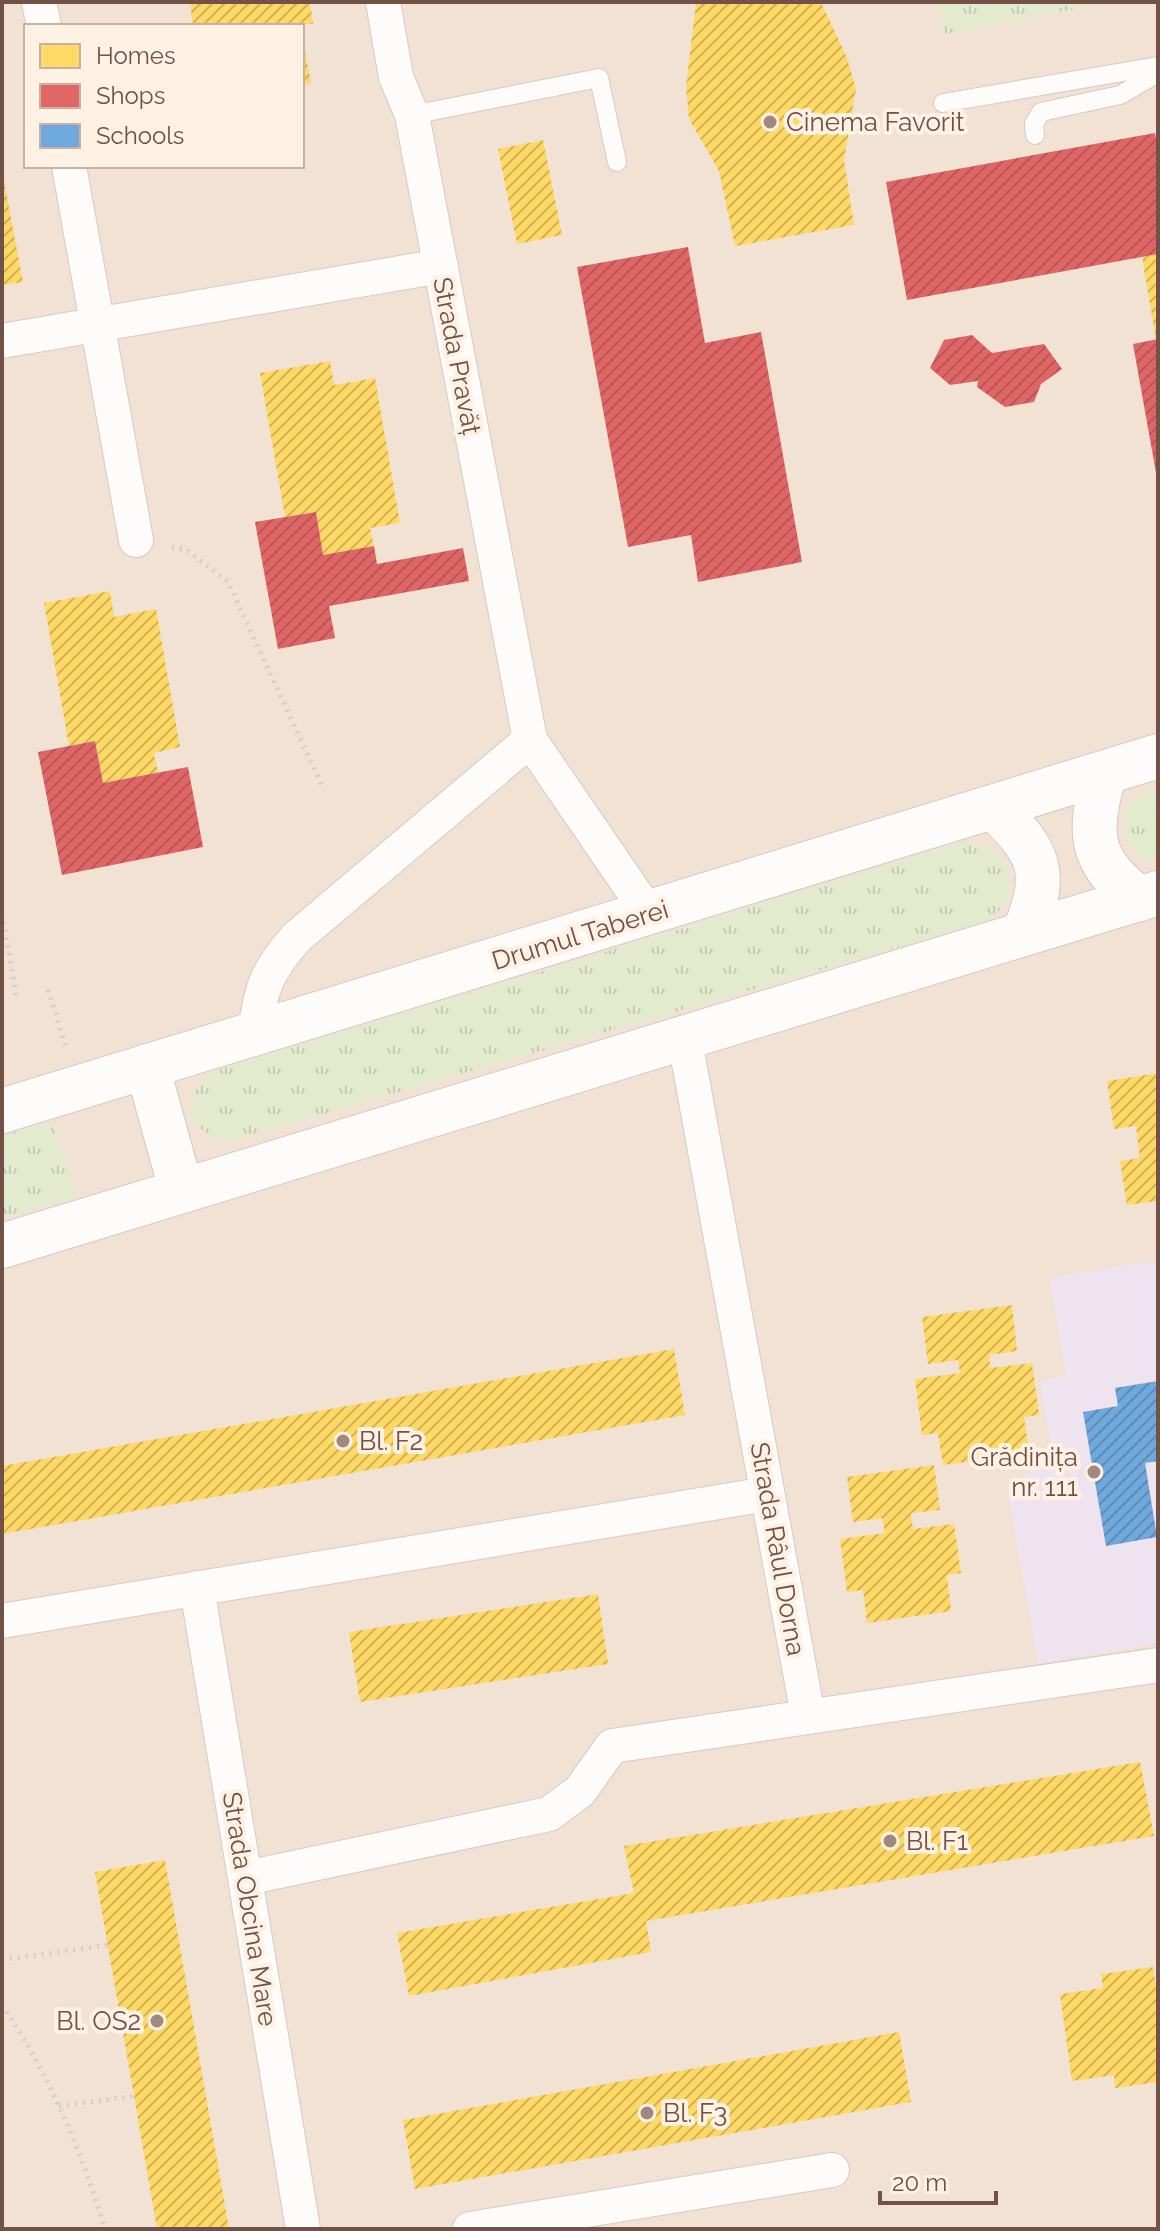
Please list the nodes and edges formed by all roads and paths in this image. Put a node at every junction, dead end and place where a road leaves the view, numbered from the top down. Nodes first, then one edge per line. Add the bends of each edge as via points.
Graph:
1 (39, 2) edge
2 (383, 2) edge
3 (44, 24) edge
4 (1158, 66) edge
5 (1158, 73) edge
6 (943, 103) dead end
7 (412, 115) junction
8 (1035, 135) dead end
9 (617, 162) dead end
10 (69, 168) edge
11 (441, 266) junction
12 (97, 325) junction
13 (2, 341) edge
14 (136, 540) joint
15 (530, 740) junction
16 (1158, 756) edge
17 (1105, 772) junction
18 (324, 790) dead end
19 (994, 808) junction
20 (1149, 896) edge
21 (2, 914) edge
22 (649, 914) junction
23 (1024, 933) junction
24 (48, 990) dead end
25 (17, 999) dead end
26 (255, 1034) junction
27 (684, 1035) junction
28 (147, 1066) junction
29 (78, 1087) junction
30 (2, 1111) edge
31 (181, 1189) junction
32 (2, 1246) edge
33 (767, 1494) junction
34 (197, 1588) junction
35 (2, 1621) edge
36 (1158, 1665) edge
37 (808, 1716) junction
38 (246, 1878) junction
39 (108, 1945) dead end
40 (2, 1960) edge
41 (2, 2005) edge
42 (134, 2096) dead end
43 (59, 2106) junction
44 (832, 2170) dead end
45 (105, 2229) edge
46 (303, 2229) edge
47 (470, 2229) edge

1 - 3 street
2 - 7 street via 396,77
4 - 6 lane
5 - 8 lane via 1120,95 1041,112
7 - 9 lane via 599,78
7 - 11 street
10 - 12 street
11 - 12 street, Strada Pravăț
11 - 15 street, Strada Pravăț
12 - 13 street, Strada Pravăț
12 - 14 street
14 - 18 path via 187,550 228,582
15 - 22 street
15 - 26 street via 297,937 268,974
16 - 17 main road, Drumul Taberei
17 - 19 main road, Drumul Taberei
17 - 20 main road via 1093,813 1102,864 1117,883
19 - 22 main road, Drumul Taberei
19 - 23 main road via 1030,846 1039,877
20 - 23 main road
21 - 25 path
22 - 26 main road, Drumul Taberei
23 - 27 main road
24 - 29 path
26 - 28 main road, Drumul Taberei
27 - 31 main road
27 - 33 street, Strada Râul Dorna
28 - 29 main road, Drumul Taberei
28 - 31 main road
29 - 30 main road, Drumul Taberei
31 - 32 main road
33 - 34 street
33 - 37 street, Strada Râul Dorna
34 - 35 street
34 - 38 street, Strada Obcina Mare
36 - 37 street
37 - 38 street via 612,1746 580,1791 549,1814
38 - 46 street, Strada Obcina Mare
39 - 40 path
41 - 43 path
42 - 43 path
43 - 45 path
44 - 47 street

